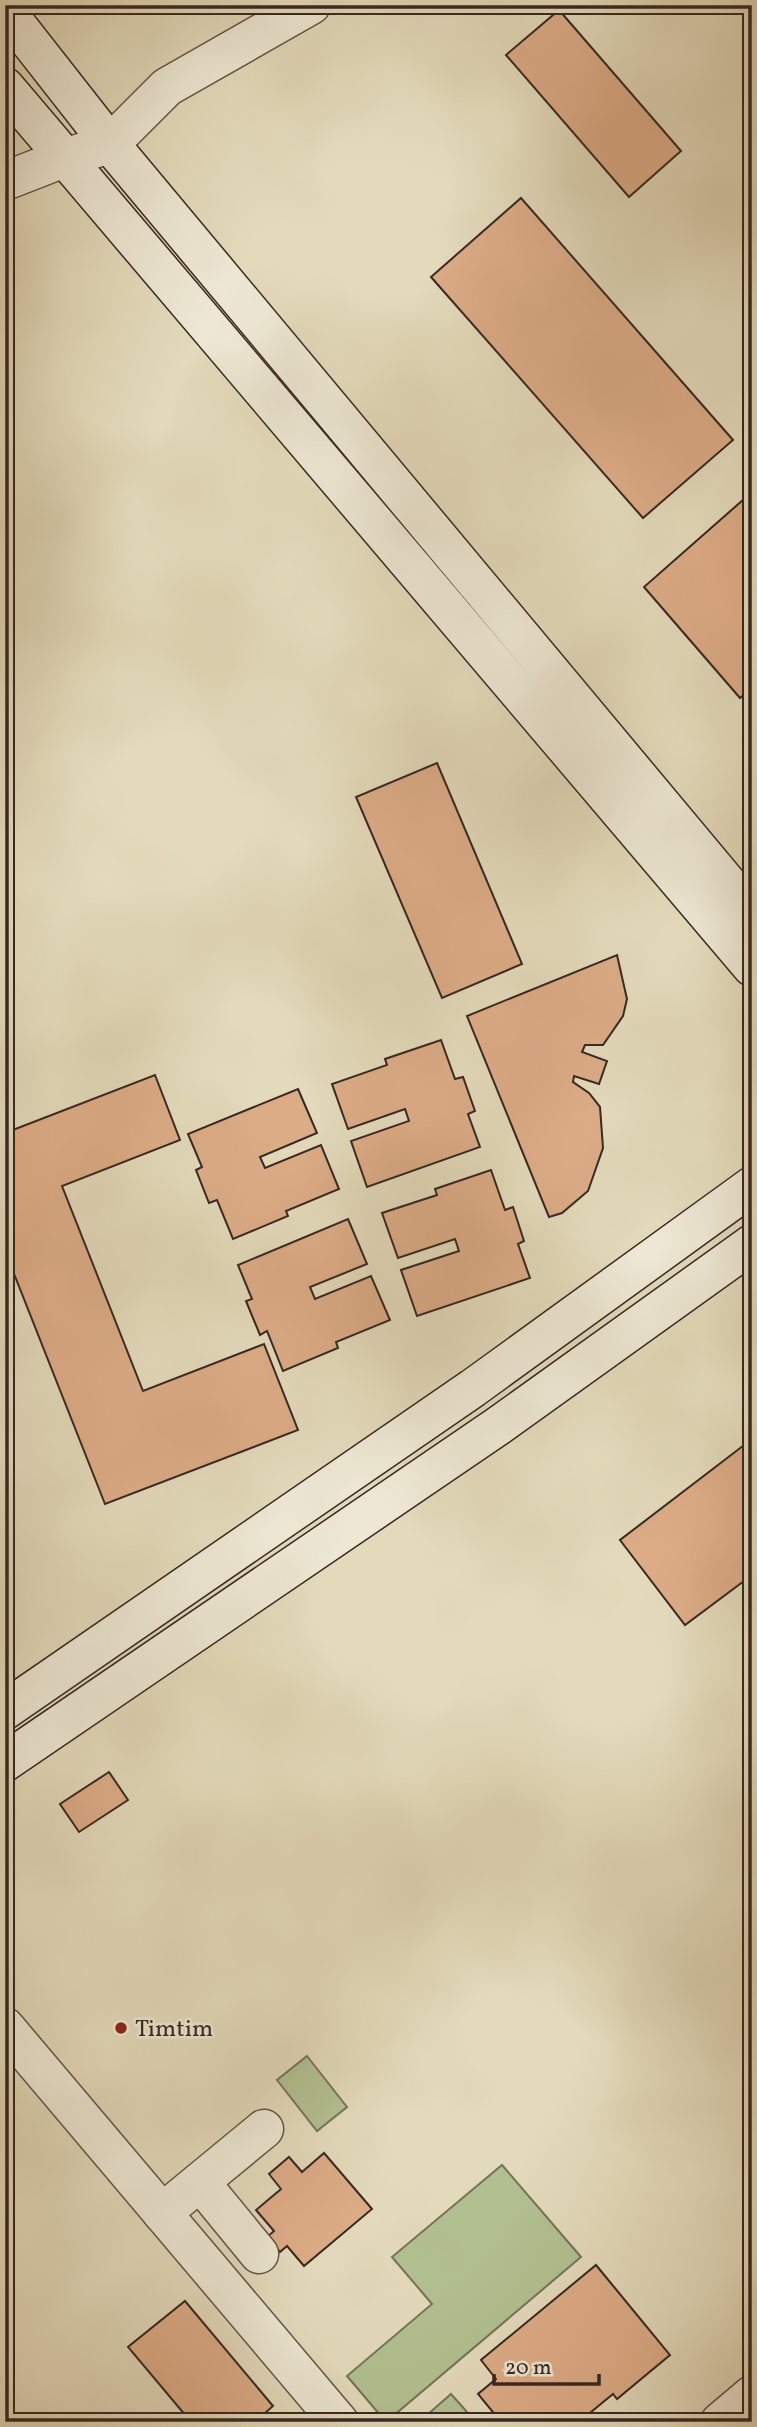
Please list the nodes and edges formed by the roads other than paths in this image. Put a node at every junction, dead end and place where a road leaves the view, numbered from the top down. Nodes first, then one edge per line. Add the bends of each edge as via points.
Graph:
1 (311, 5) edge
2 (5, 9) edge
3 (5, 87) edge
4 (110, 144) junction
5 (64, 158) junction
6 (5, 181) edge
7 (752, 914) edge
8 (752, 967) edge
9 (752, 1186) edge
10 (752, 1244) edge
11 (5, 1710) edge
12 (5, 1762) edge
13 (5, 2027) edge
14 (264, 2129) dead end
15 (200, 2182) junction
16 (163, 2213) junction
17 (259, 2254) dead end
18 (752, 2395) edge
19 (339, 2422) edge
20 (720, 2422) edge

1 - 4 street via 167,87
2 - 4 street
3 - 5 street
4 - 5 street
4 - 7 street
5 - 6 street
5 - 8 street
9 - 11 street via 473,1388
10 - 12 street via 498,1426
13 - 16 street
14 - 15 street
15 - 16 street
15 - 17 street
16 - 19 street
18 - 20 street

